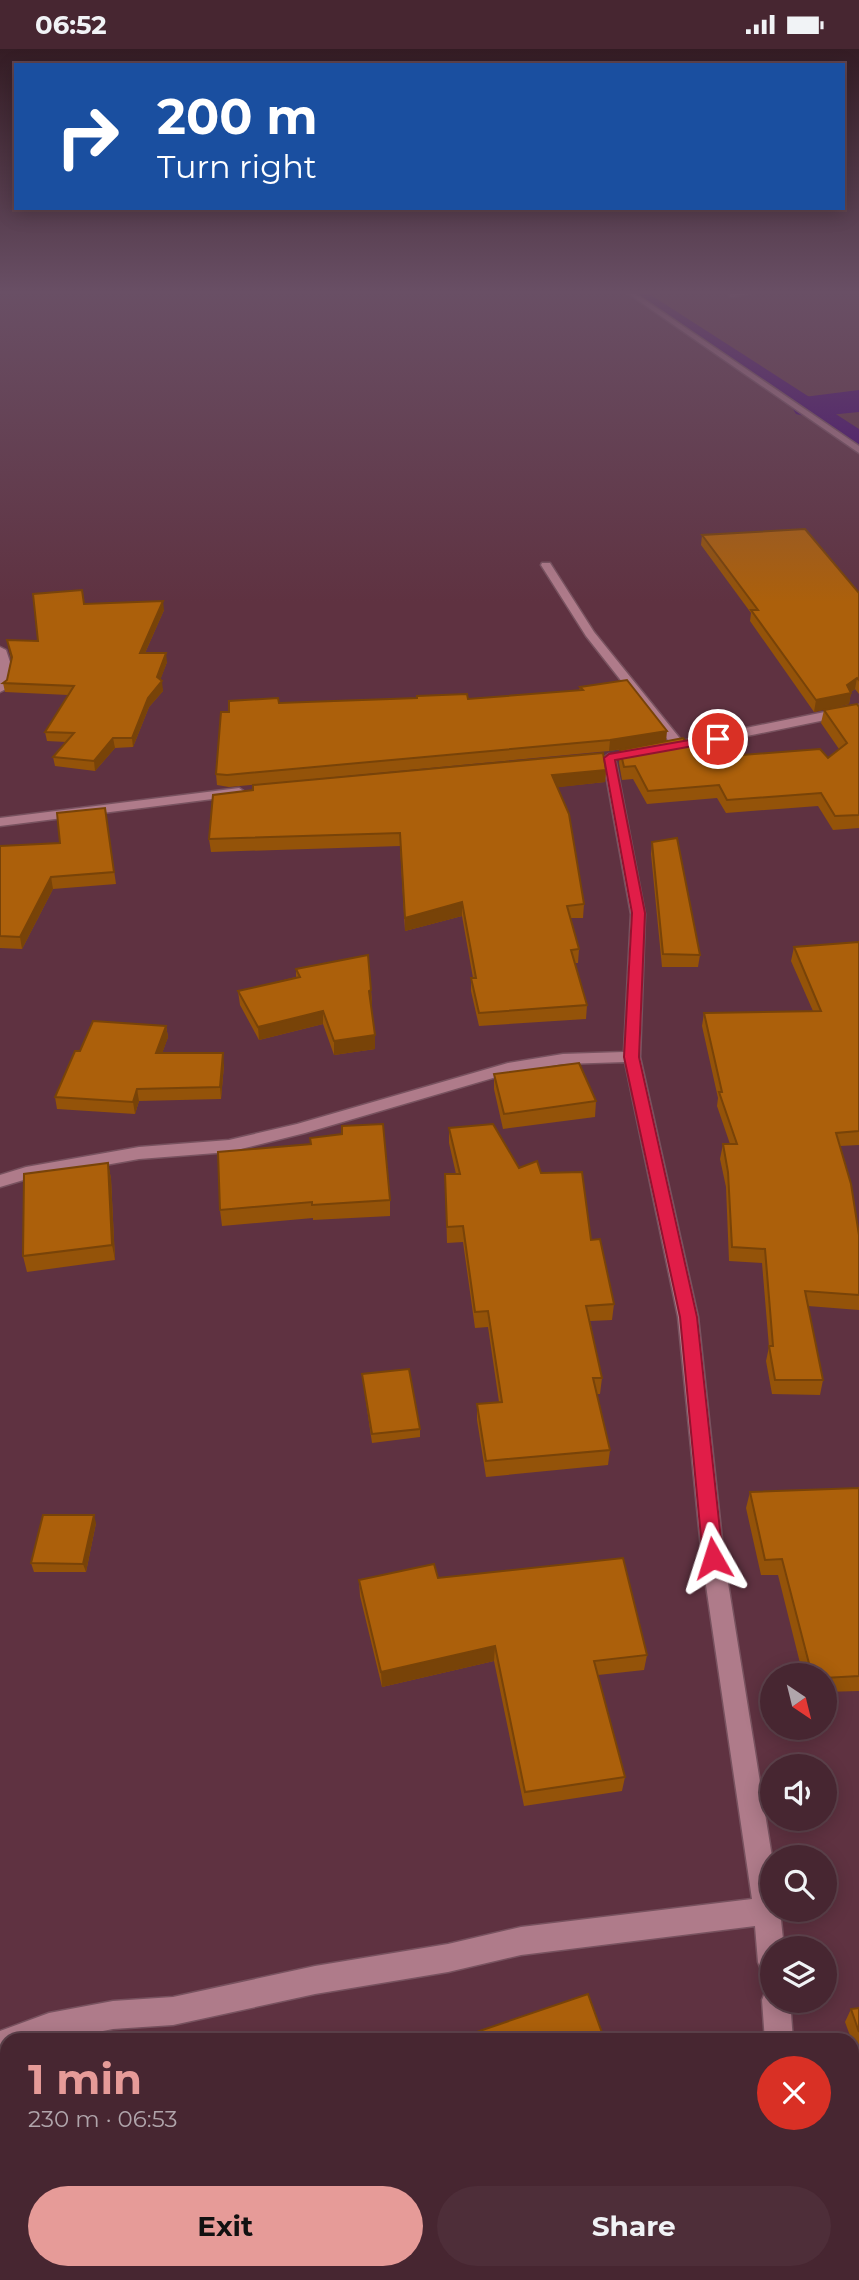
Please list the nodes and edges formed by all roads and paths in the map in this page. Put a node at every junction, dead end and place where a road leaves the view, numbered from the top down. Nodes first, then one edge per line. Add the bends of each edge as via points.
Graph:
1 (778, 394) edge
2 (859, 450) edge
3 (546, 565) dead end
4 (0, 650) edge
5 (0, 689) edge
6 (859, 709) edge
7 (679, 746) junction
8 (658, 750) edge
9 (609, 758) edge
10 (252, 791) edge
11 (0, 822) edge
12 (632, 1057) junction
13 (0, 1181) edge
14 (760, 1865) edge
15 (760, 1912) edge
16 (777, 2013) edge
17 (31, 2033) edge
18 (778, 2033) edge

1 - 2 street
3 - 7 street via 590,634
4 - 5 street via 5,665
6 - 7 street
7 - 8 street
9 - 12 street via 638,913
10 - 11 street
12 - 13 street via 563,1059 508,1068 229,1146 139,1153
12 - 14 street via 688,1317 713,1558
15 - 17 street via 521,1941 173,2011 113,2015
16 - 18 street

